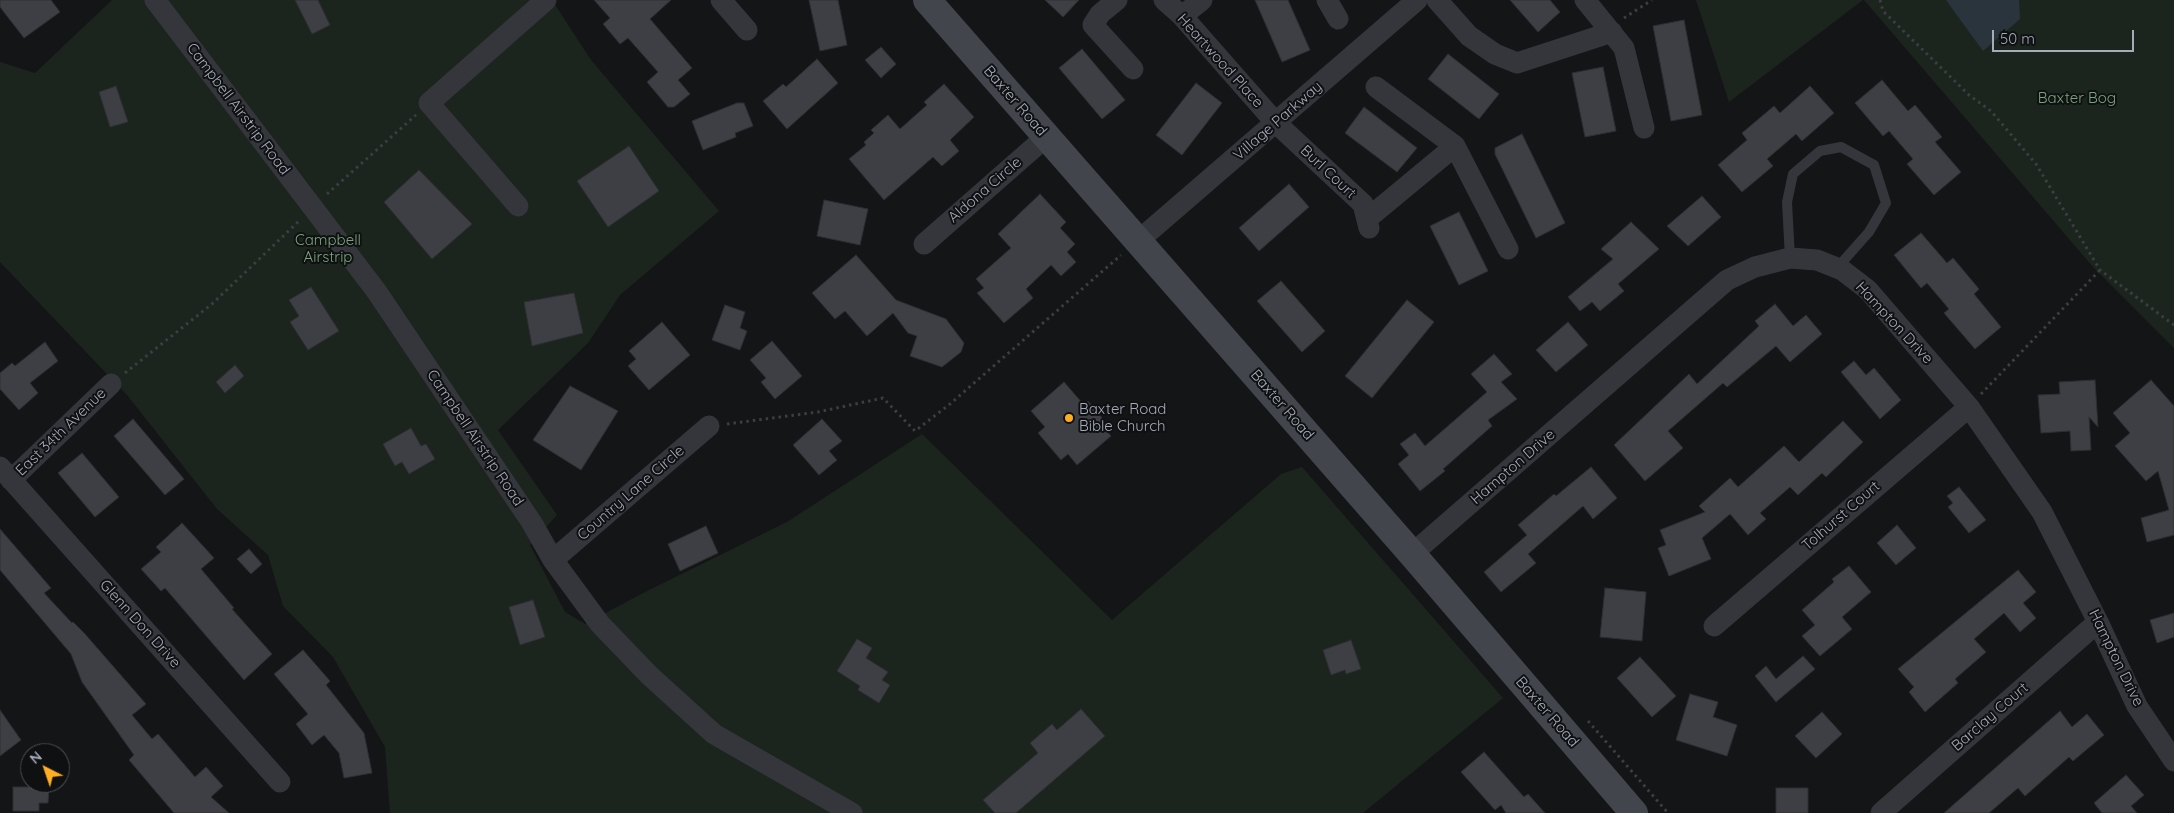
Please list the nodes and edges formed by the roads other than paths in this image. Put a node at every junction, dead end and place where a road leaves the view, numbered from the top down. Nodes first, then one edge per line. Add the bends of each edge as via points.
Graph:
1 (155, 0) edge
2 (546, 0) edge
3 (721, 0) edge
4 (927, 0) edge
5 (1117, 0) edge
6 (1164, 0) edge
7 (1202, 0) edge
8 (1327, 0) edge
9 (1417, 0) edge
10 (1437, 0) edge
11 (1585, 0) edge
12 (1182, 16) junction
13 (1338, 19) dead end
14 (747, 30) dead end
15 (1612, 32) junction
16 (1133, 69) dead end
17 (1376, 87) dead end
18 (1276, 123) junction
19 (1644, 128) dead end
20 (1047, 136) junction
21 (1455, 146) junction
22 (518, 206) dead end
23 (1138, 241) junction
24 (924, 244) dead end
25 (1508, 249) dead end
26 (1790, 258) junction
27 (1837, 268) junction
28 (111, 384) road end
29 (1969, 407) junction
30 (709, 426) road end
31 (6, 473) edge
32 (1412, 554) junction
33 (553, 560) junction
34 (2098, 622) junction
35 (1714, 626) dead end
36 (2174, 761) edge
37 (280, 782) dead end
38 (852, 813) edge
39 (1634, 813) edge
40 (1881, 813) edge

1 - 33 street, Campbell Airstrip Road via 377,292 532,523
2 - 22 street via 429,103
3 - 14 street
4 - 20 street, Baxter Road
5 - 16 street via 1100,14 1093,25
6 - 12 street, Heartwood Place
7 - 12 street
8 - 13 street
9 - 18 street, Village Parkway
10 - 15 street via 1469,36 1495,54 1517,62
11 - 15 street
12 - 18 street, Heartwood Place
15 - 19 street via 1624,48
17 - 21 street
18 - 21 street, Burl Court via 1363,204 1368,224
18 - 23 street, Village Parkway
20 - 23 street, Baxter Road
20 - 24 street, Aldona Circle
21 - 25 street
23 - 32 street, Baxter Road
26 - 27 street, Hampton Drive via 1817,260
26 - 27 lane via 1787,202 1793,174 1820,151 1841,147 1874,166 1886,204 1869,232
26 - 32 street, Hampton Drive via 1755,267 1727,280
27 - 29 street, Hampton Drive via 1868,290
28 - 31 street, East 34th Avenue
29 - 34 street, Hampton Drive via 2042,512
29 - 35 street, Tolhurst Court
30 - 33 street, Country Lane Circle
31 - 37 street, Glenn Don Drive
32 - 39 street, Baxter Road
33 - 38 street, Campbell Airstrip Road via 600,624 649,676 714,734
34 - 36 street, Hampton Drive via 2137,706
34 - 40 street, Barclay Court

